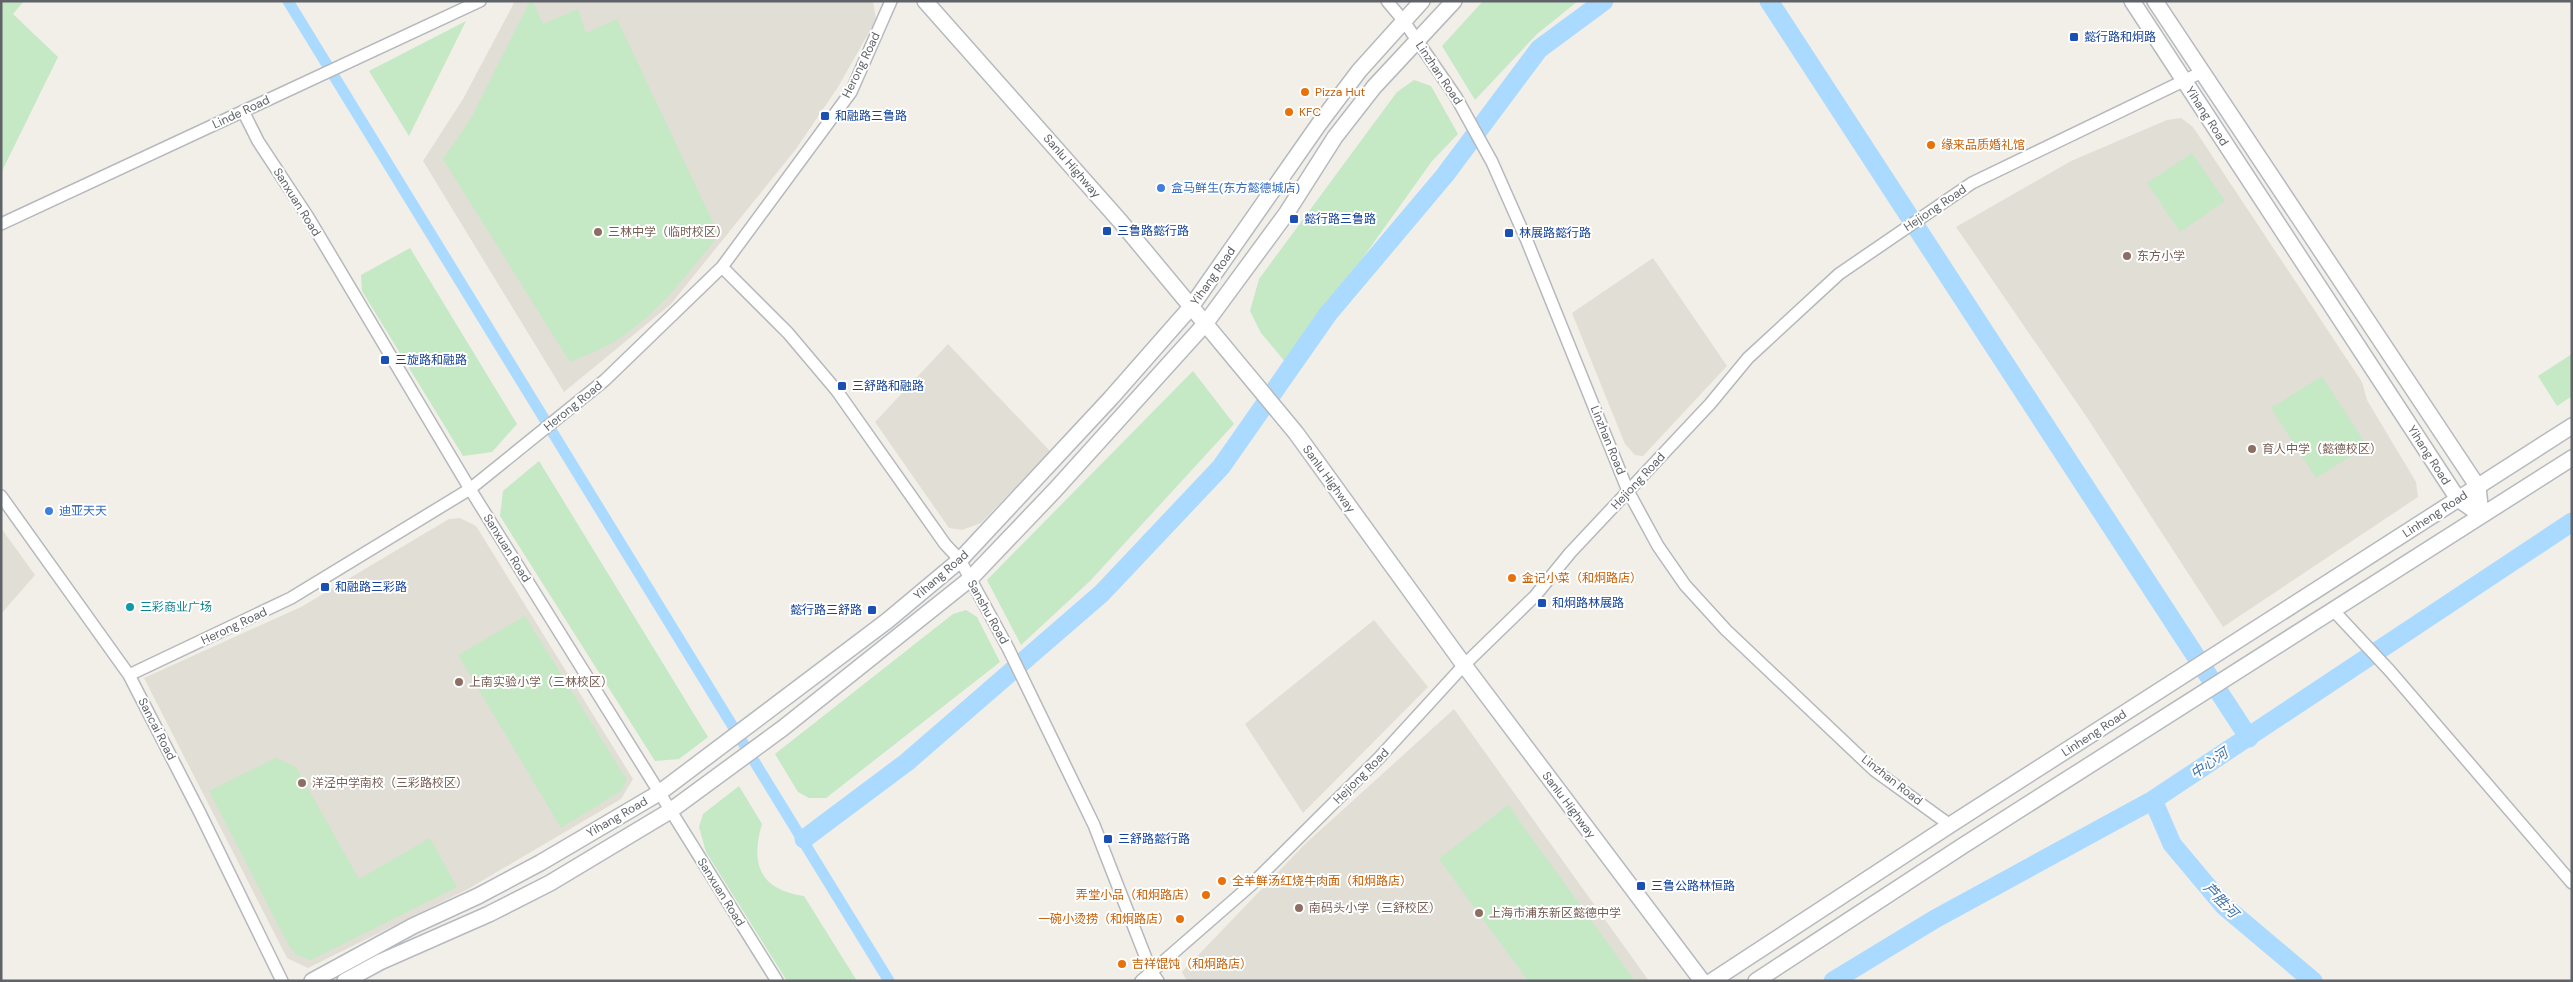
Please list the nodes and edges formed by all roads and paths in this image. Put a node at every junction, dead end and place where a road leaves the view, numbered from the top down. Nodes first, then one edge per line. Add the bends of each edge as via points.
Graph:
1 (480, 1) edge
2 (891, 1) edge
3 (925, 1) edge
4 (1387, 1) edge
5 (1422, 1) edge
6 (1454, 1) edge
7 (2132, 1) edge
8 (2155, 1) edge
9 (1403, 20) junction
10 (1417, 39) junction
11 (2202, 72) junction
12 (2184, 81) junction
13 (243, 111) junction
14 (1, 224) edge
15 (722, 267) junction
16 (1191, 307) junction
17 (1205, 324) junction
18 (2572, 426) edge
19 (2572, 458) edge
20 (2478, 487) junction
21 (470, 490) junction
22 (1628, 491) junction
23 (1, 496) edge
24 (2458, 499) junction
25 (2481, 515) junction
26 (960, 560) junction
27 (970, 579) junction
28 (2333, 610) junction
29 (1464, 665) junction
30 (129, 675) junction
31 (659, 793) junction
32 (670, 811) junction
33 (1950, 825) junction
34 (2572, 883) edge
35 (1155, 976) edge
36 (282, 981) edge
37 (312, 981) edge
38 (345, 981) edge
39 (777, 981) edge
40 (1141, 981) edge
41 (1702, 981) edge
42 (1712, 981) edge
43 (1756, 981) edge

1 - 13 street, Linde Road
2 - 15 street, Herong Road via 851,92
3 - 16 street, Sanlu Highway
4 - 9 street, Linzhan Road
5 - 9 street, Yihang Road
6 - 10 street, Yihang Road
7 - 12 street, Yihang Road
8 - 11 street, Yihang Road
9 - 10 street, Linzhan Road
9 - 16 street, Yihang Road via 1319,124
10 - 17 street, Yihang Road via 1335,137 1286,214
10 - 22 street, Linzhan Road via 1456,97 1492,162
11 - 12 street, Hejiong Road
11 - 20 street, Yihang Road
12 - 22 street, Hejiong Road via 1972,183 1839,274 1748,358 1710,404
12 - 24 street, Yihang Road
13 - 14 street, Linde Road
13 - 21 street, Sanxuan Road via 258,141 308,218
15 - 21 street, Herong Road via 605,380
15 - 26 street, Sanshu Road via 788,333 837,391 945,544
16 - 17 street, Sanlu Highway
16 - 26 street, Yihang Road
17 - 27 street, Yihang Road
17 - 29 street, Sanlu Highway via 1302,441
18 - 20 street, Linheng Road
19 - 25 street, Linheng Road
20 - 24 street, Linheng Road
20 - 25 street, Yihang Road
21 - 30 street, Herong Road via 291,598
21 - 31 street, Sanxuan Road
22 - 29 street, Hejiong Road via 1570,552 1535,596
22 - 33 street, Linzhan Road via 1658,546 1685,585 1726,630 1874,770
23 - 30 street, Sancai Road
24 - 25 street, Yihang Road
24 - 33 street, Linheng Road
25 - 28 street, Linheng Road
26 - 27 street, Sanshu Road
26 - 31 street, Yihang Road via 887,621
27 - 32 street, Yihang Road via 783,728
27 - 35 street, Sanshu Road via 1008,648 1094,825
28 - 34 street via 2365,642
28 - 43 street, Linheng Road
29 - 35 street, Hejiong Road via 1379,758
29 - 41 street, Sanlu Highway
30 - 36 street, Sancai Road
31 - 32 street, Sanxuan Road
31 - 37 street, Yihang Road via 540,863
32 - 38 street, Yihang Road via 550,883
32 - 39 street, Sanxuan Road
33 - 42 street, Linheng Road
35 - 40 street, Hejiong Road

